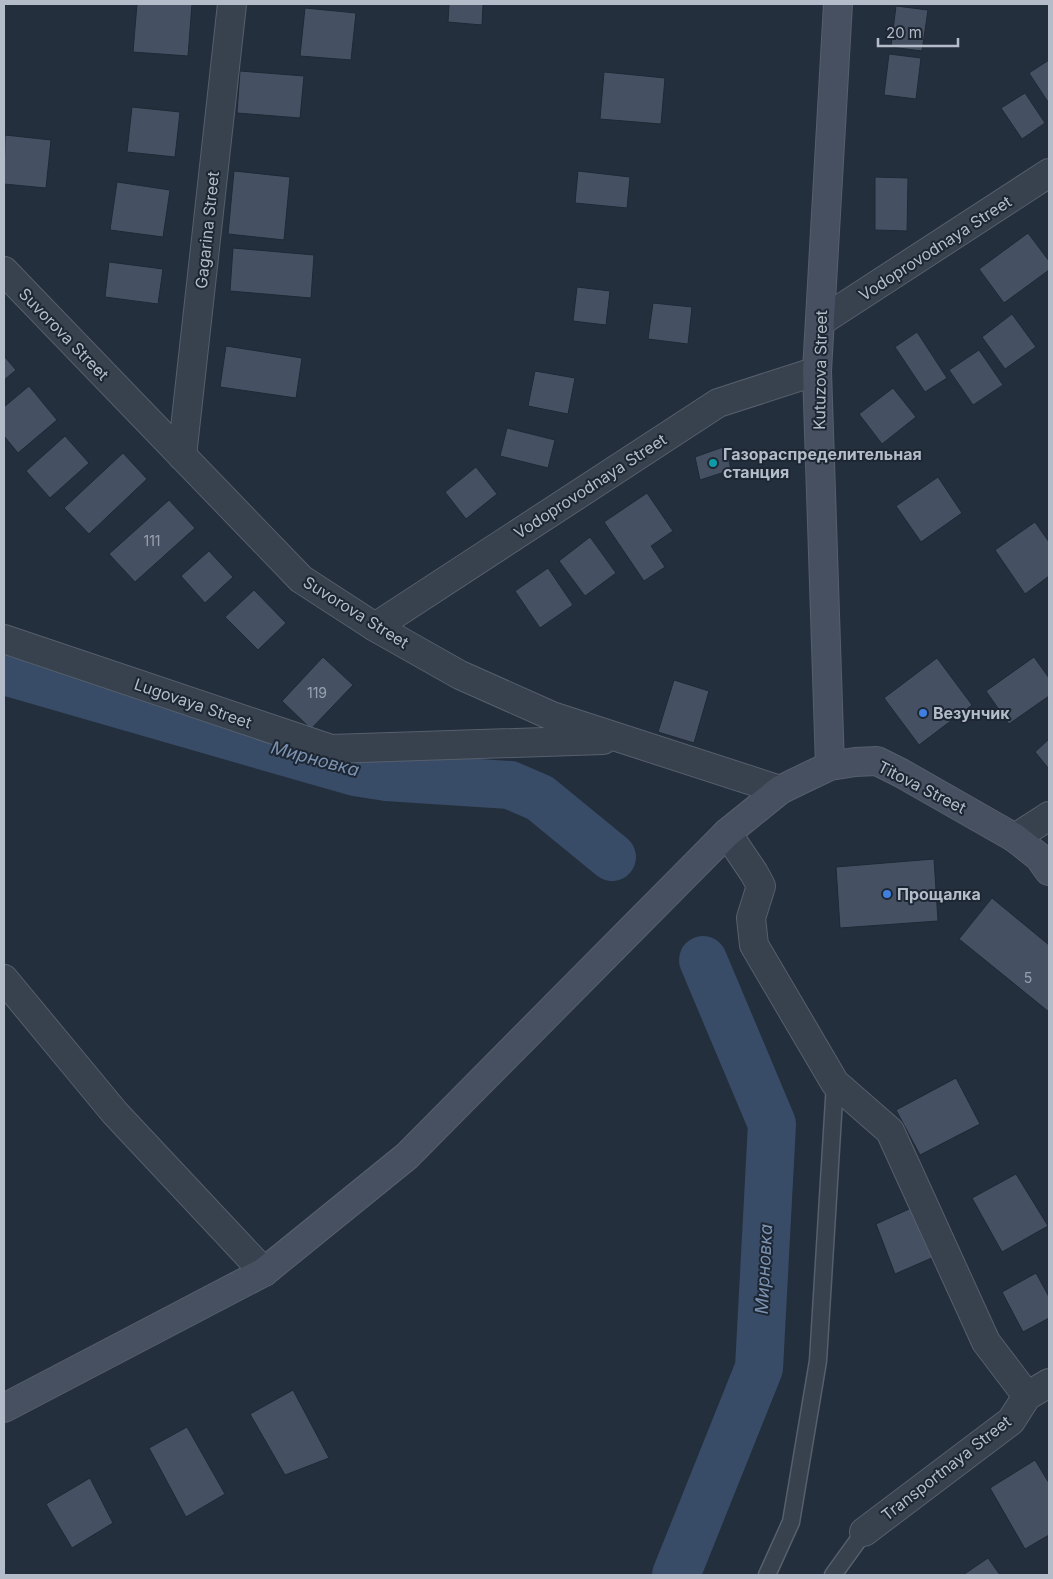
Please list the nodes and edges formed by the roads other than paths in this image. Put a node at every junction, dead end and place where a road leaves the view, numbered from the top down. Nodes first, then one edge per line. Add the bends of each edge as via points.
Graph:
1 (232, 4) edge
2 (838, 4) edge
3 (1049, 173) edge
4 (4, 271) edge
5 (820, 322) junction
6 (817, 371) junction
7 (182, 456) junction
8 (375, 627) junction
9 (4, 639) edge
10 (625, 739) junction
11 (830, 766) junction
12 (780, 790) junction
13 (1049, 816) edge
14 (727, 833) junction
15 (1015, 838) junction
16 (1049, 871) edge
17 (4, 979) edge
18 (835, 1083) junction
19 (264, 1272) junction
20 (1038, 1390) edge
21 (4, 1408) edge
22 (864, 1532) joint
23 (767, 1575) edge
24 (833, 1575) edge

1 - 7 street, Gagarina Street
2 - 5 main road, Kutuzova Street
3 - 5 street, Vodoprovodnaya Street
4 - 7 street, Suvorova Street
5 - 6 main road, Kutuzova Street
6 - 8 street, Vodoprovodnaya Street via 718,403
6 - 11 main road, Kutuzova Street
7 - 8 street, Suvorova Street via 301,579
8 - 10 street, Suvorova Street via 460,675 552,716
9 - 10 street, Lugovaya Street via 330,749
10 - 12 street, Suvorova Street
11 - 12 main road, Titova Street
11 - 15 main road, Titova Street via 877,762
12 - 14 main road, Titova Street
13 - 15 street
14 - 18 street via 761,886 751,918 754,945
14 - 19 main road, Titova Street via 408,1156
15 - 16 main road, Titova Street
17 - 19 street via 115,1113
18 - 20 street via 890,1131 986,1342
18 - 23 lane via 818,1361 791,1522
19 - 21 main road, Titova Street
20 - 22 street, Transportnaya Street via 1011,1421
22 - 24 lane

